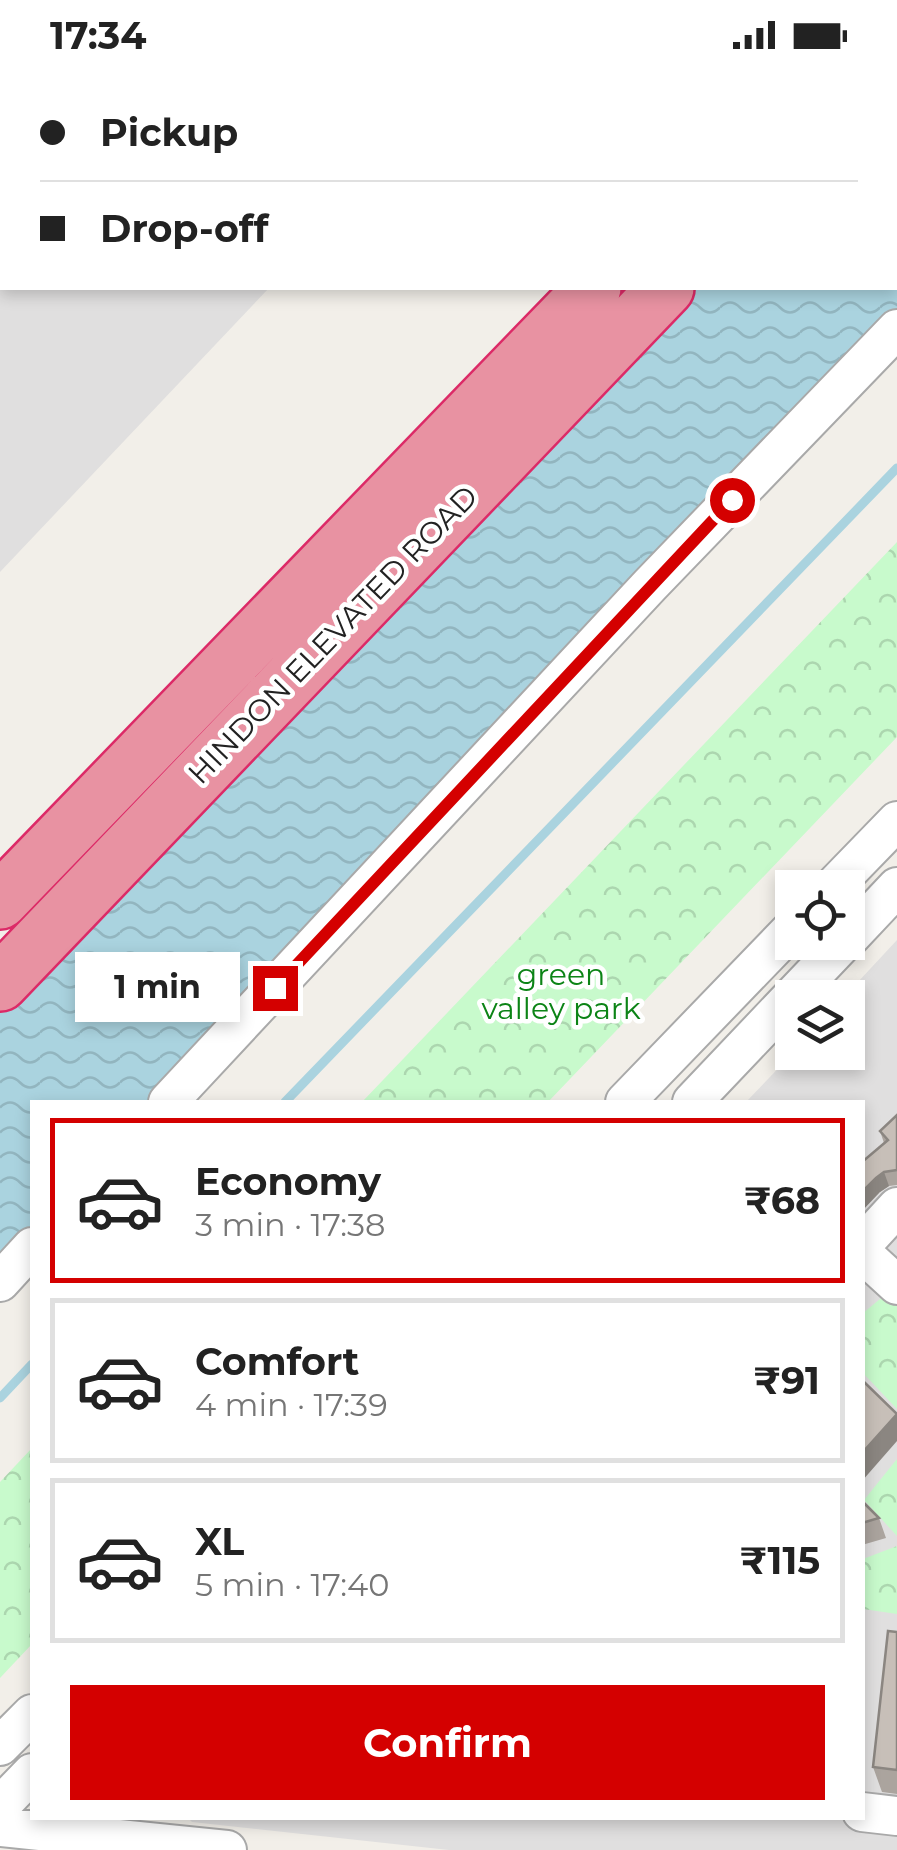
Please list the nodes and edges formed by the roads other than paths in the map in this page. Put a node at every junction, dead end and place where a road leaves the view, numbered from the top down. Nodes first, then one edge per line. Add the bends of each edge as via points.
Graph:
1 (591, 290) edge
2 (664, 290) edge
3 (897, 330) edge
4 (897, 821) edge
5 (849, 870) edge
6 (897, 887) edge
7 (0, 900) edge
8 (865, 921) edge
9 (775, 947) edge
10 (828, 960) edge
11 (0, 983) edge
12 (170, 1100) edge
13 (626, 1100) edge
14 (694, 1100) edge
15 (897, 1207) edge
16 (865, 1242) edge
17 (30, 1250) edge
18 (865, 1257) edge
19 (0, 1282) edge
20 (897, 1285) edge
21 (30, 1775) edge
22 (0, 1806) edge
23 (865, 1812) edge
24 (897, 1816) edge
25 (0, 1827) edge
26 (227, 1850) edge

1 - 7 highway, HINDON ELEVATED ROAD
2 - 11 highway, HINDON ELEVATED ROAD
3 - 12 street via 636,599
4 - 5 street
6 - 8 street
9 - 13 street
10 - 14 street
15 - 16 street
17 - 19 street
18 - 20 street
21 - 22 street
23 - 24 street
25 - 26 street

